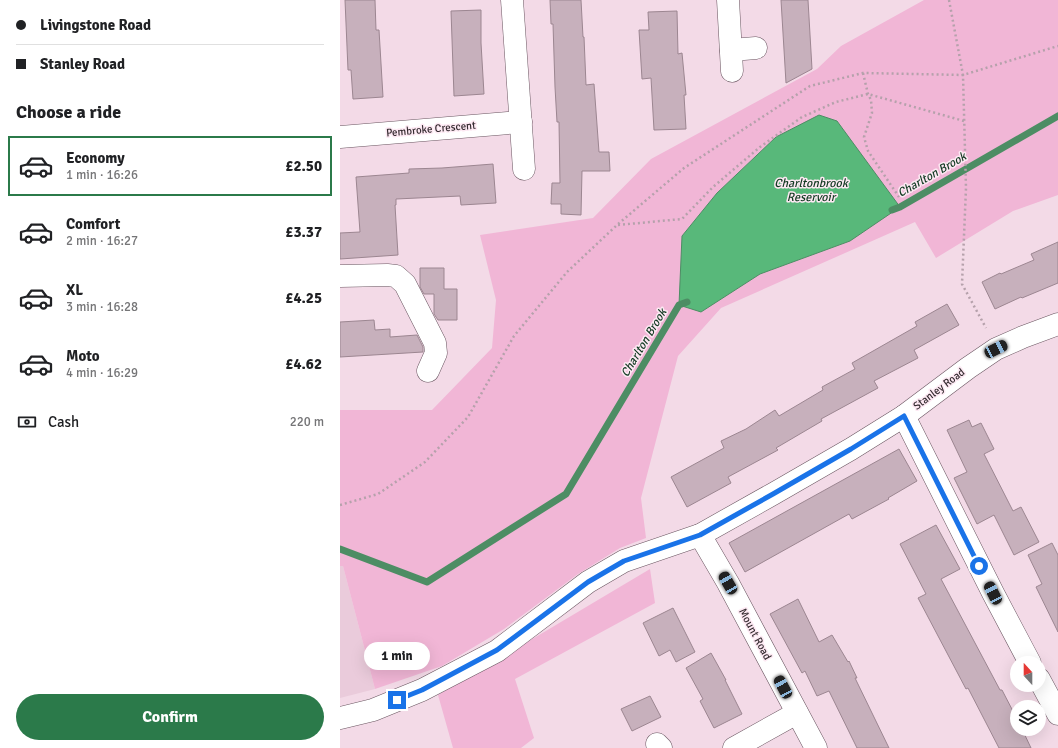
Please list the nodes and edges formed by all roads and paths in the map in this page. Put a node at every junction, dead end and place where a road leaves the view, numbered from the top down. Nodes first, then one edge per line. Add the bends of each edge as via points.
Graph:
1 (512, 0) edge
2 (728, 0) edge
3 (949, 0) edge
4 (1058, 46) edge
5 (756, 48) dead end
6 (732, 50) junction
7 (732, 71) dead end
8 (863, 73) junction
9 (963, 75) junction
10 (868, 94) junction
11 (964, 121) junction
12 (521, 122) junction
13 (340, 137) edge
14 (524, 169) dead end
15 (899, 197) dead end
16 (617, 225) junction
17 (340, 276) edge
18 (1058, 324) edge
19 (996, 349) junction
20 (428, 371) dead end
21 (904, 416) junction
22 (340, 505) edge
23 (700, 535) junction
24 (1026, 656) edge
25 (1046, 692) edge
26 (797, 713) junction
27 (1058, 714) edge
28 (340, 718) edge
29 (734, 748) edge
30 (816, 748) edge

1 - 12 street
2 - 6 street
3 - 9 path
4 - 9 path
5 - 6 street
6 - 7 street
8 - 9 path
8 - 10 path
8 - 16 path via 810,86 684,168
9 - 11 path
10 - 11 path
10 - 15 path via 872,100 872,113 864,137 868,151
10 - 16 path via 836,102 802,117 760,147 713,187 682,219
11 - 19 path via 966,188 962,284
12 - 13 street, Pembroke Crescent
12 - 14 street
16 - 22 path via 567,272 514,336 468,417 425,462 378,494
17 - 20 street via 396,276 405,284 435,343 436,353
18 - 19 street, Stanley Road
19 - 21 street, Stanley Road
21 - 23 street, Stanley Road via 845,453
21 - 24 street
23 - 26 street, Mount Road
23 - 28 street, Stanley Road via 624,561 588,582 497,650 422,690 373,710
25 - 27 street
26 - 29 street
26 - 30 street, Mount Road

